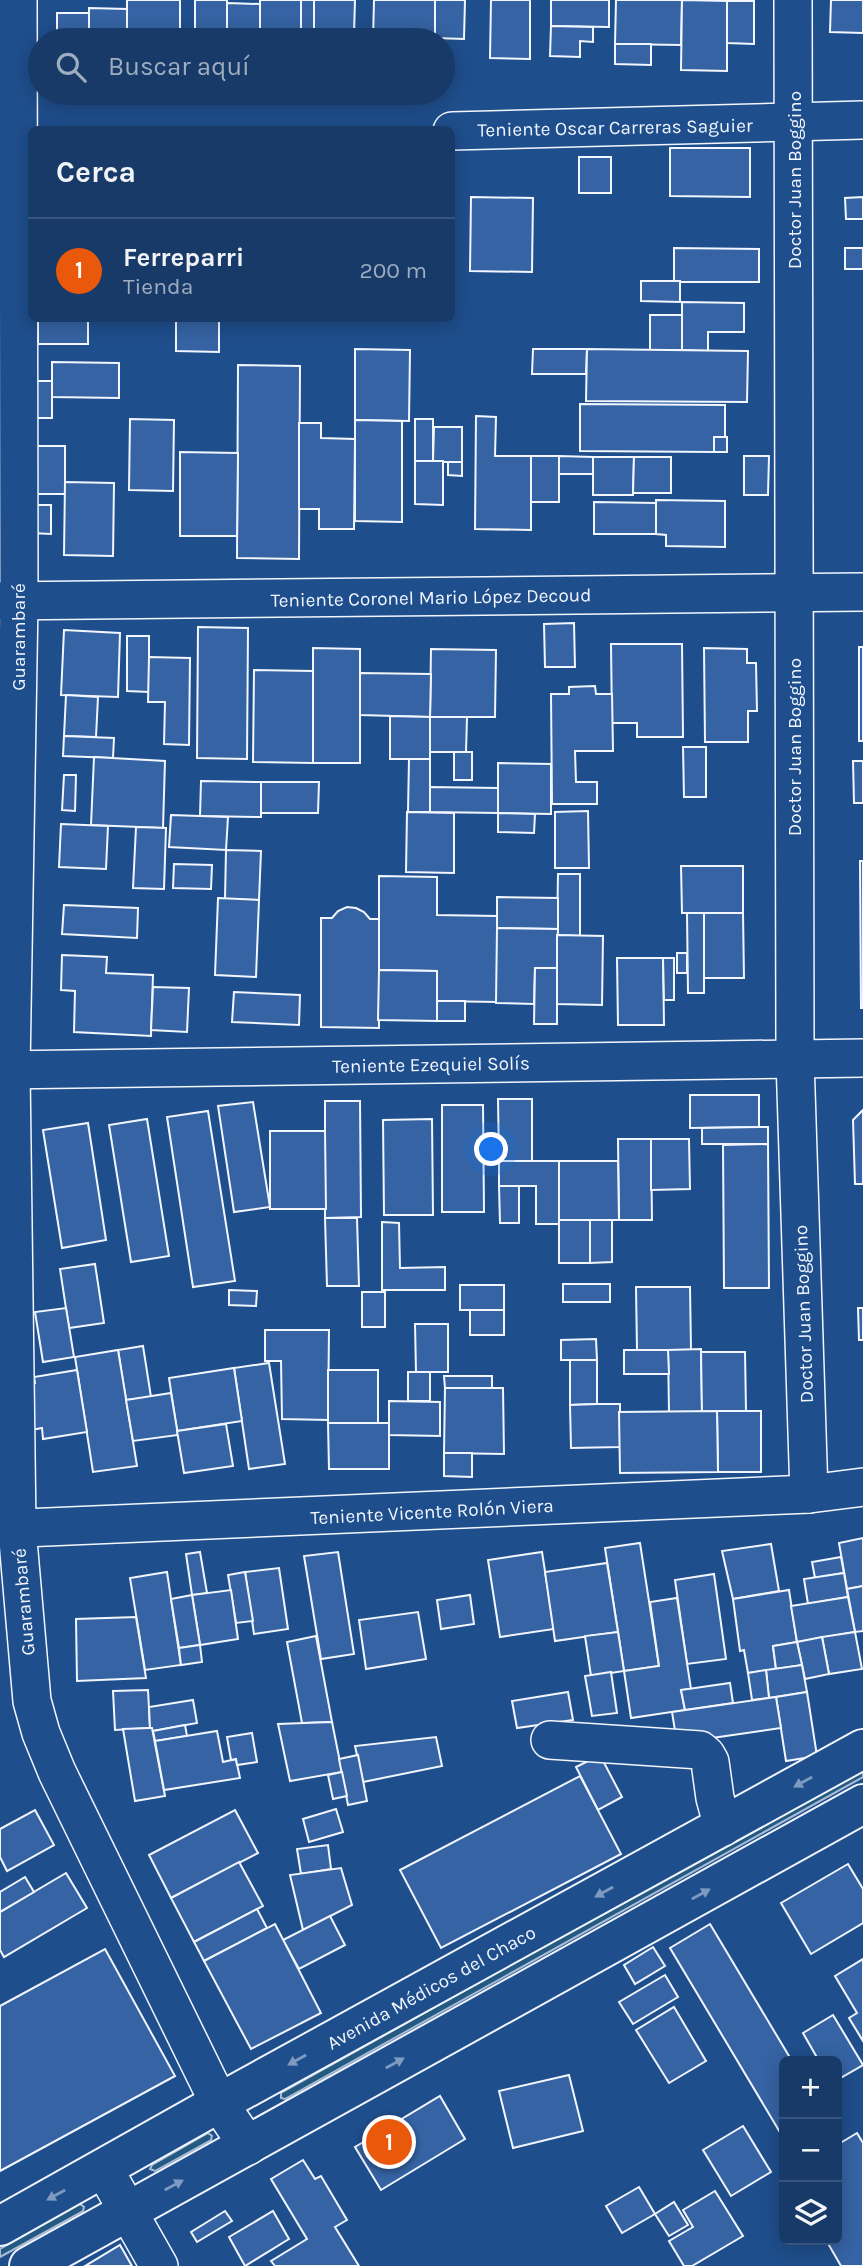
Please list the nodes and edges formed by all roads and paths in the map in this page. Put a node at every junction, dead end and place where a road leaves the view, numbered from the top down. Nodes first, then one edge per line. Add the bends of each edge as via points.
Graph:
1 (18, 0) edge
2 (793, 0) edge
3 (863, 120) edge
4 (794, 124) junction
5 (455, 131) edge
6 (16, 140) edge
7 (793, 592) junction
8 (863, 592) edge
9 (9, 601) edge
10 (863, 1058) edge
11 (795, 1059) junction
12 (6, 1070) edge
13 (863, 1488) edge
14 (808, 1494) junction
15 (8, 1529) edge
16 (550, 1740) dead end
17 (863, 1749) edge
18 (863, 1804) edge
19 (723, 1827) junction
20 (219, 2103) junction
21 (248, 2146) junction
22 (104, 2169) junction
23 (127, 2210) junction
24 (0, 2226) edge
25 (29, 2266) edge
26 (159, 2266) edge

1 - 6 street, Guarambaré
2 - 4 street, Doctor Juan Boggino
3 - 4 street, Teniente Oscar Carreras Saguier
4 - 5 street, Teniente Oscar Carreras Saguier
4 - 7 street, Doctor Juan Boggino
6 - 9 street, Guarambaré
7 - 8 street, Teniente Coronel Mario López Decoud
7 - 9 street, Teniente Coronel Mario López Decoud
7 - 11 street, Doctor Juan Boggino
9 - 12 street, Guarambaré
10 - 11 street, Teniente Ezequiel Solís
11 - 12 street, Teniente Ezequiel Solís
11 - 14 street, Doctor Juan Boggino
12 - 15 street, Guarambaré
13 - 14 street, Teniente Vicente Rolón Viera
14 - 15 street, Teniente Vicente Rolón Viera
15 - 20 street, Guarambaré via 32,1701 41,1733
16 - 19 street via 700,1750 710,1762
17 -> 19 main road, Avenida Médicos del Chaco
21 -> 18 main road
19 -> 20 main road, Avenida Médicos del Chaco
20 - 21 street, Guarambaré
20 - 22 main road, Avenida Médicos del Chaco
23 -> 21 main road
22 - 23 street
22 -> 24 main road, Avenida Médicos del Chaco
23 - 25 main road
23 - 26 street

